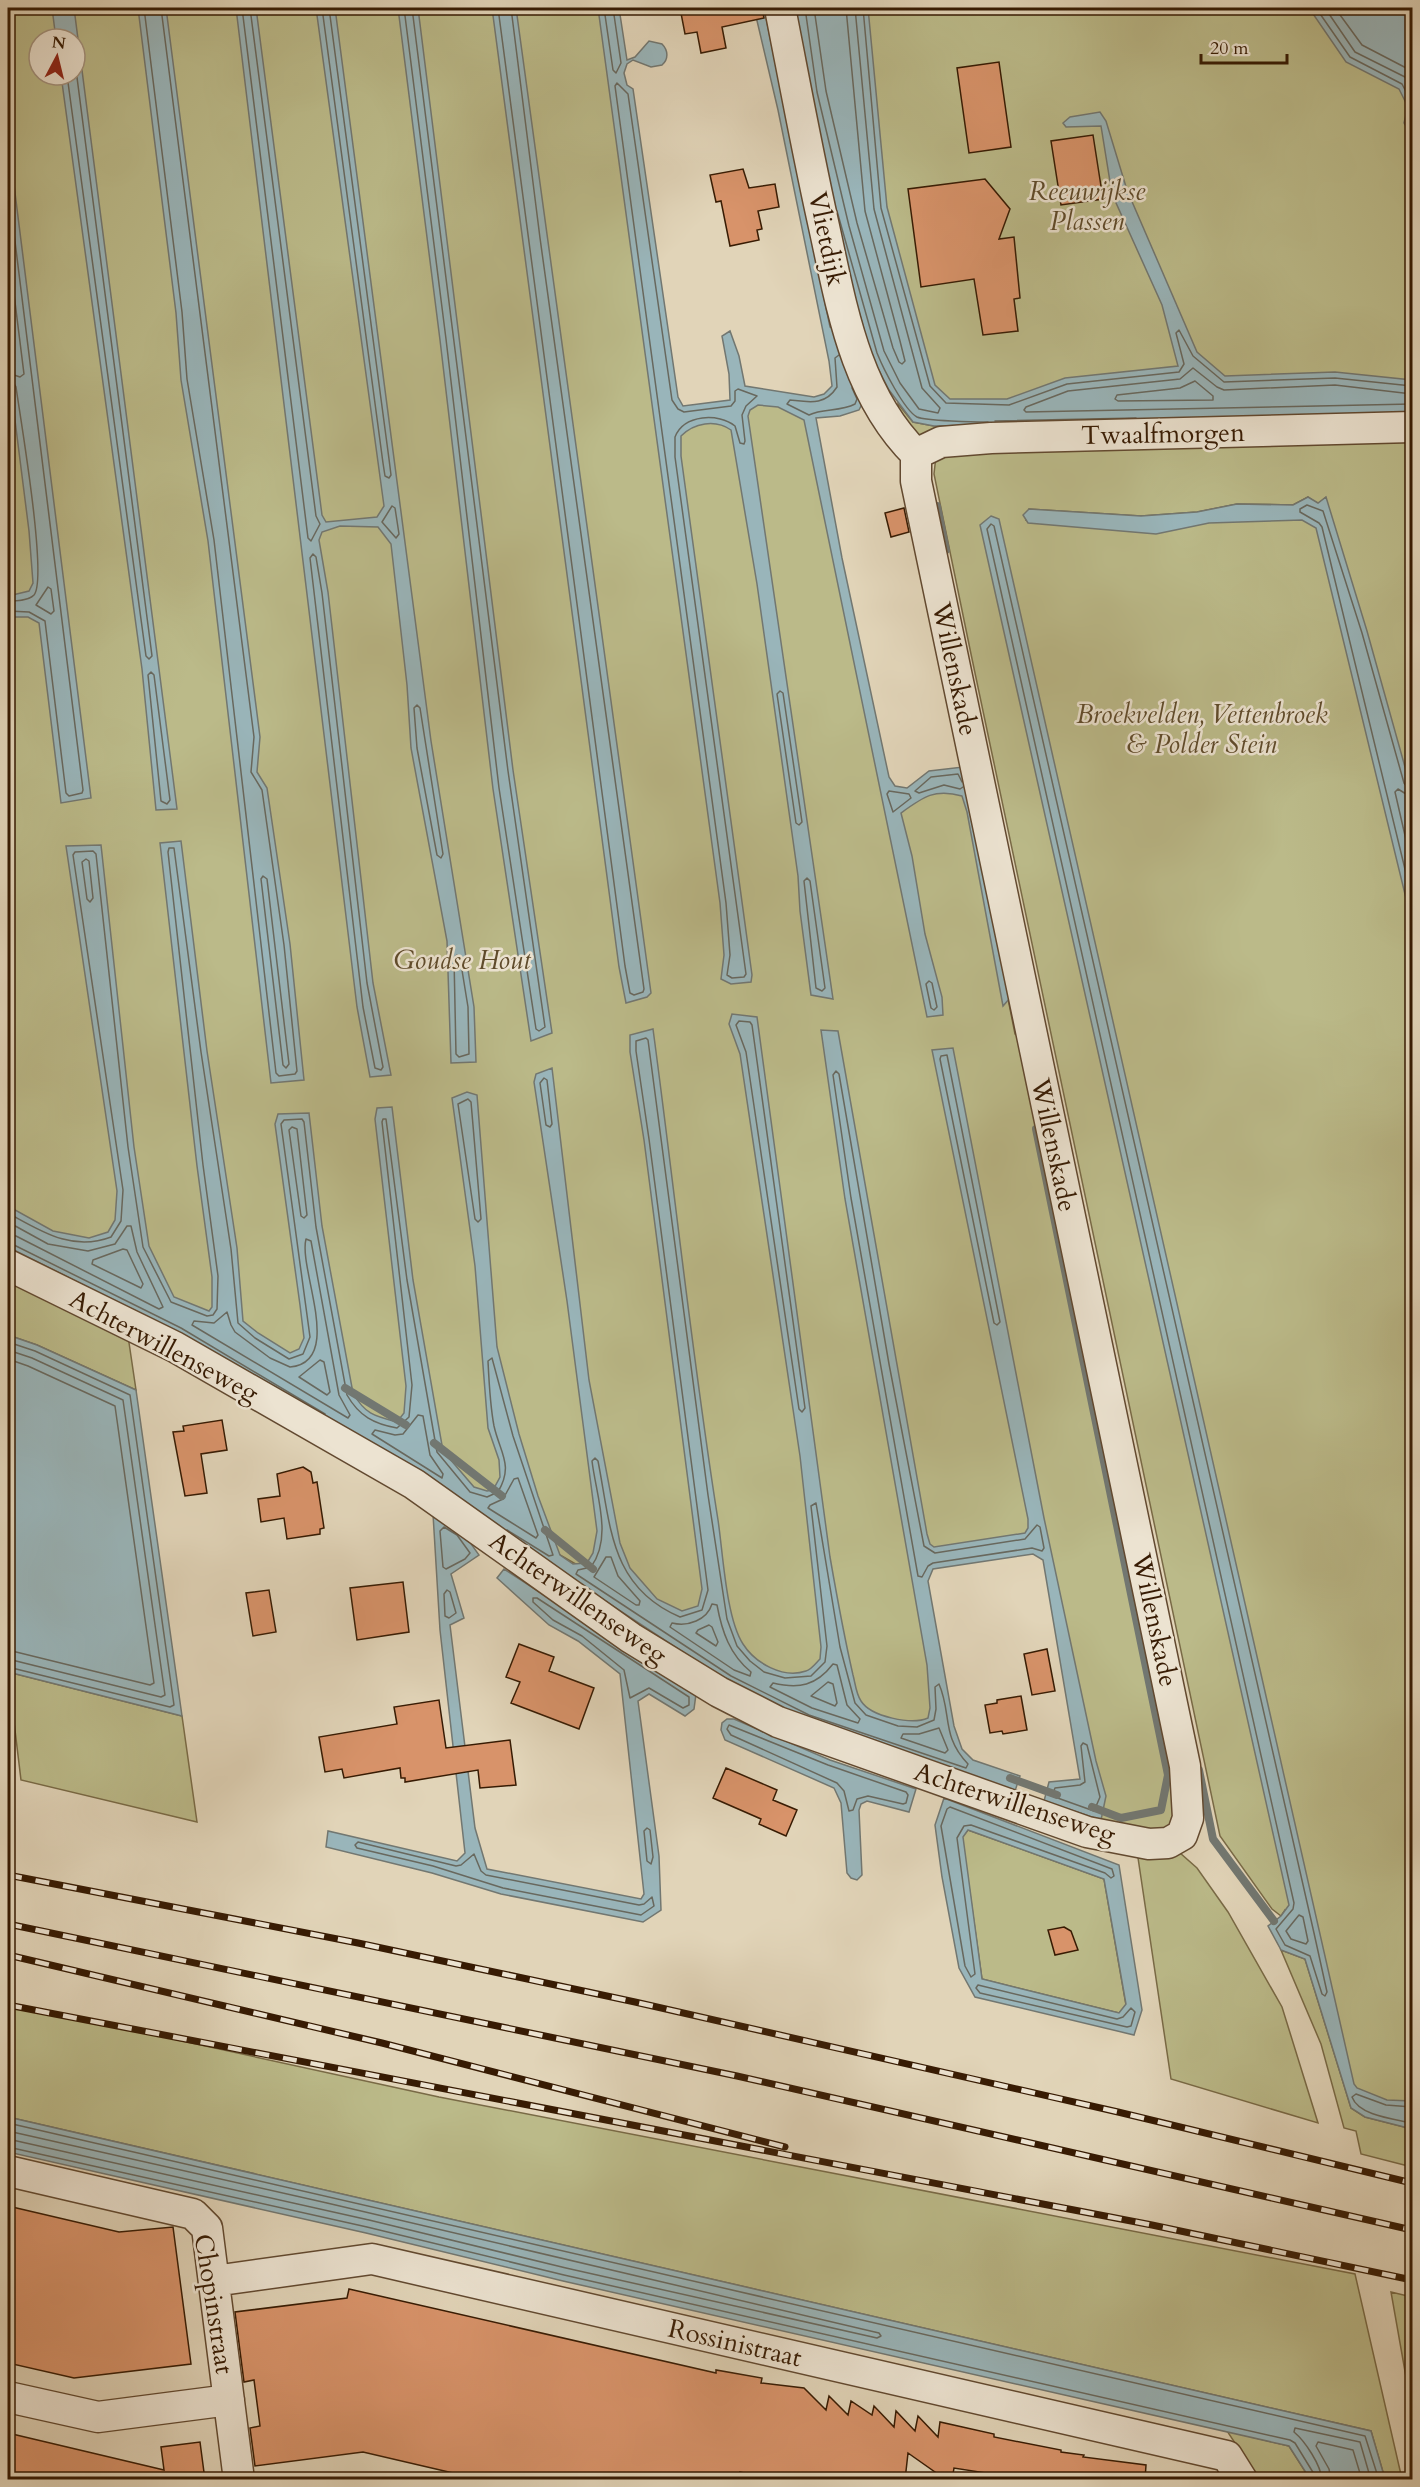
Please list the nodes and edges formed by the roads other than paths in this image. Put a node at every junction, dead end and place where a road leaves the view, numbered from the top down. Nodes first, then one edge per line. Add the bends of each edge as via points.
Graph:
1 (780, 8) edge
2 (1413, 427) edge
3 (916, 454) junction
4 (8, 1265) edge
5 (1182, 1835) joint
6 (8, 2171) edge
7 (214, 2281) junction
8 (8, 2397) edge
9 (229, 2400) junction
10 (239, 2480) edge
11 (1242, 2480) edge

1 - 3 street, Vlietdijk via 847,330 870,390 901,439
2 - 3 street, Twaalfmorgen via 991,438 941,442
3 - 5 street, Willenskade via 916,481 925,528 1185,1766 1188,1818
4 - 5 street, Achterwillenseweg via 175,1347 414,1484 631,1638 719,1692 778,1722 1087,1832 1149,1844 1168,1843
6 - 7 street, Chopinstraat via 194,2214 207,2228
7 - 9 street, Chopinstraat
7 - 11 street, Rossinistraat via 372,2259 1227,2456
8 - 9 street via 98,2417
9 - 10 street, Chopinstraat

